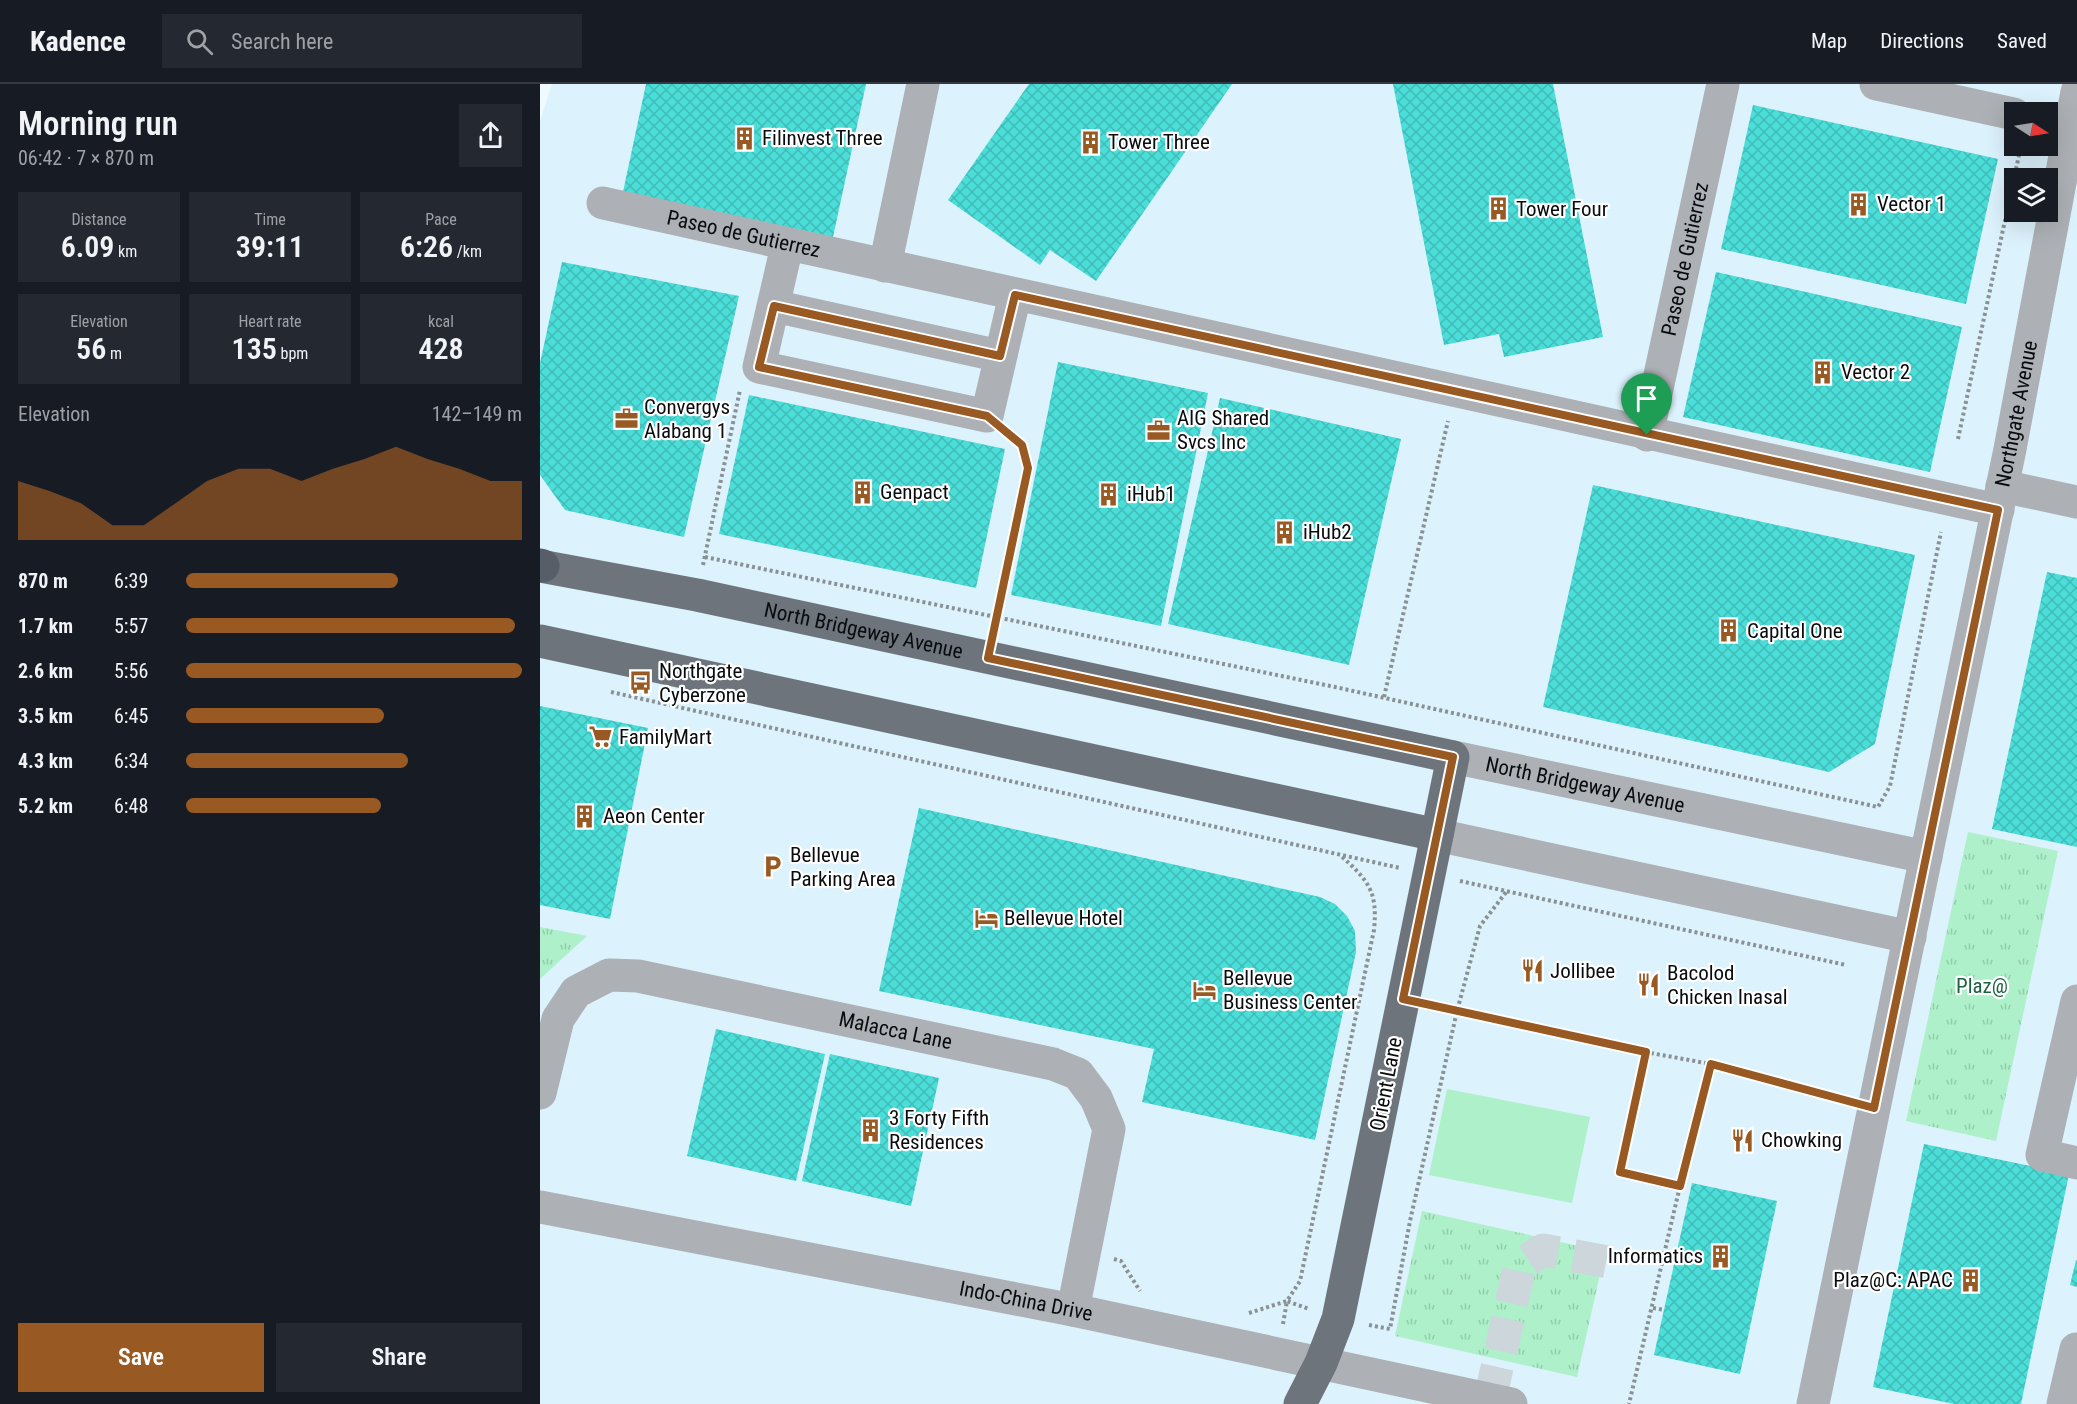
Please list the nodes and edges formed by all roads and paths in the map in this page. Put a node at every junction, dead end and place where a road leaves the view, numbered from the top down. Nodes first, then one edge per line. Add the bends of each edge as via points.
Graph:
1 (923, 84) edge
2 (1723, 84) edge
3 (1875, 84) edge
4 (2077, 92) edge
5 (2004, 112) edge
6 (2059, 123) edge
7 (2019, 156) edge
8 (603, 203) dead end
9 (787, 246) junction
10 (885, 266) junction
11 (1015, 295) junction
12 (774, 306) junction
13 (1000, 356) junction
14 (742, 382) dead end
15 (1455, 393) junction
16 (987, 416) junction
17 (1647, 435) junction
18 (1958, 439) dead end
19 (2000, 498) junction
20 (2077, 502) edge
21 (1941, 532) dead end
22 (705, 556) junction
23 (541, 566) edge
24 (697, 595) junction
25 (997, 615) junction
26 (540, 641) edge
27 (988, 658) junction
28 (609, 691) dead end
29 (1384, 698) junction
30 (1453, 757) junction
31 (1437, 835) junction
32 (1339, 855) junction
33 (1926, 857) junction
34 (1429, 875) junction
35 (1910, 937) junction
36 (1846, 965) dead end
37 (1403, 999) junction
38 (2077, 1001) edge
39 (1646, 1052) junction
40 (1711, 1064) junction
41 (540, 1093) edge
42 (1874, 1108) junction
43 (2077, 1163) edge
44 (1680, 1186) junction
45 (540, 1207) edge
46 (1085, 1252) junction
47 (1150, 1296) dead end
48 (1653, 1308) junction
49 (1073, 1310) junction
50 (1665, 1310) dead end
51 (1242, 1314) dead end
52 (2076, 1349) edge
53 (1321, 1363) junction
54 (1300, 1404) edge
55 (1511, 1404) edge
56 (1629, 1404) edge
57 (1812, 1404) edge
58 (2063, 1404) edge

1 - 10 street
2 - 17 street, Paseo de Gutierrez
3 - 5 street
4 - 6 street, Northgate Avenue
6 - 19 street, Northgate Avenue
7 - 18 path
8 - 9 street, Paseo de Gutierrez
9 - 10 street, Paseo de Gutierrez
9 - 12 street
10 - 11 street, Paseo de Gutierrez
11 - 13 street
11 - 15 street, Paseo de Gutierrez
12 - 13 street
12 - 16 street via 759,367
13 - 16 street
14 - 22 path
15 - 17 street, Paseo de Gutierrez
15 - 29 path
16 - 25 path via 1022,445 1028,468
17 - 19 street, Paseo de Gutierrez
19 - 20 street, Paseo de Gutierrez
19 - 33 street, Northgate Avenue
21 - 29 path via 1890,786 1878,807
22 - 24 path
22 - 25 path
23 - 24 main road, North Bridgeway Avenue
24 - 27 main road, North Bridgeway Avenue
25 - 27 path
25 - 29 path
26 - 31 main road
27 - 30 main road, North Bridgeway Avenue
28 - 32 path
30 - 31 main road, Orient Lane
30 - 33 street, North Bridgeway Avenue
31 - 34 main road, Orient Lane
31 - 35 street
32 - 34 path
32 - 51 path via 1366,881 1376,908 1322,1186 1300,1281 1287,1301
33 - 35 street, Northgate Avenue
34 - 36 path
34 - 37 main road, Orient Lane
35 - 42 street, Northgate Avenue
37 - 39 path
37 - 53 main road, Orient Lane via 1338,1319
38 - 43 street via 2042,1155
39 - 40 path
39 - 44 path via 1620,1172
40 - 42 path
40 - 44 path
41 - 46 street, Malacca Lane via 558,1019 576,992 609,975 650,978 1053,1064 1078,1074 1096,1098 1109,1129
42 - 57 street, Northgate Avenue
44 - 48 path
45 - 49 street, Indo-China Drive
46 - 47 path via 1121,1261 1139,1291
46 - 49 street, Malacca Lane
48 - 50 path
48 - 56 path
49 - 53 street, Indo-China Drive
52 - 58 street
53 - 54 main road, Orient Lane
53 - 55 street, Indo-China Drive

